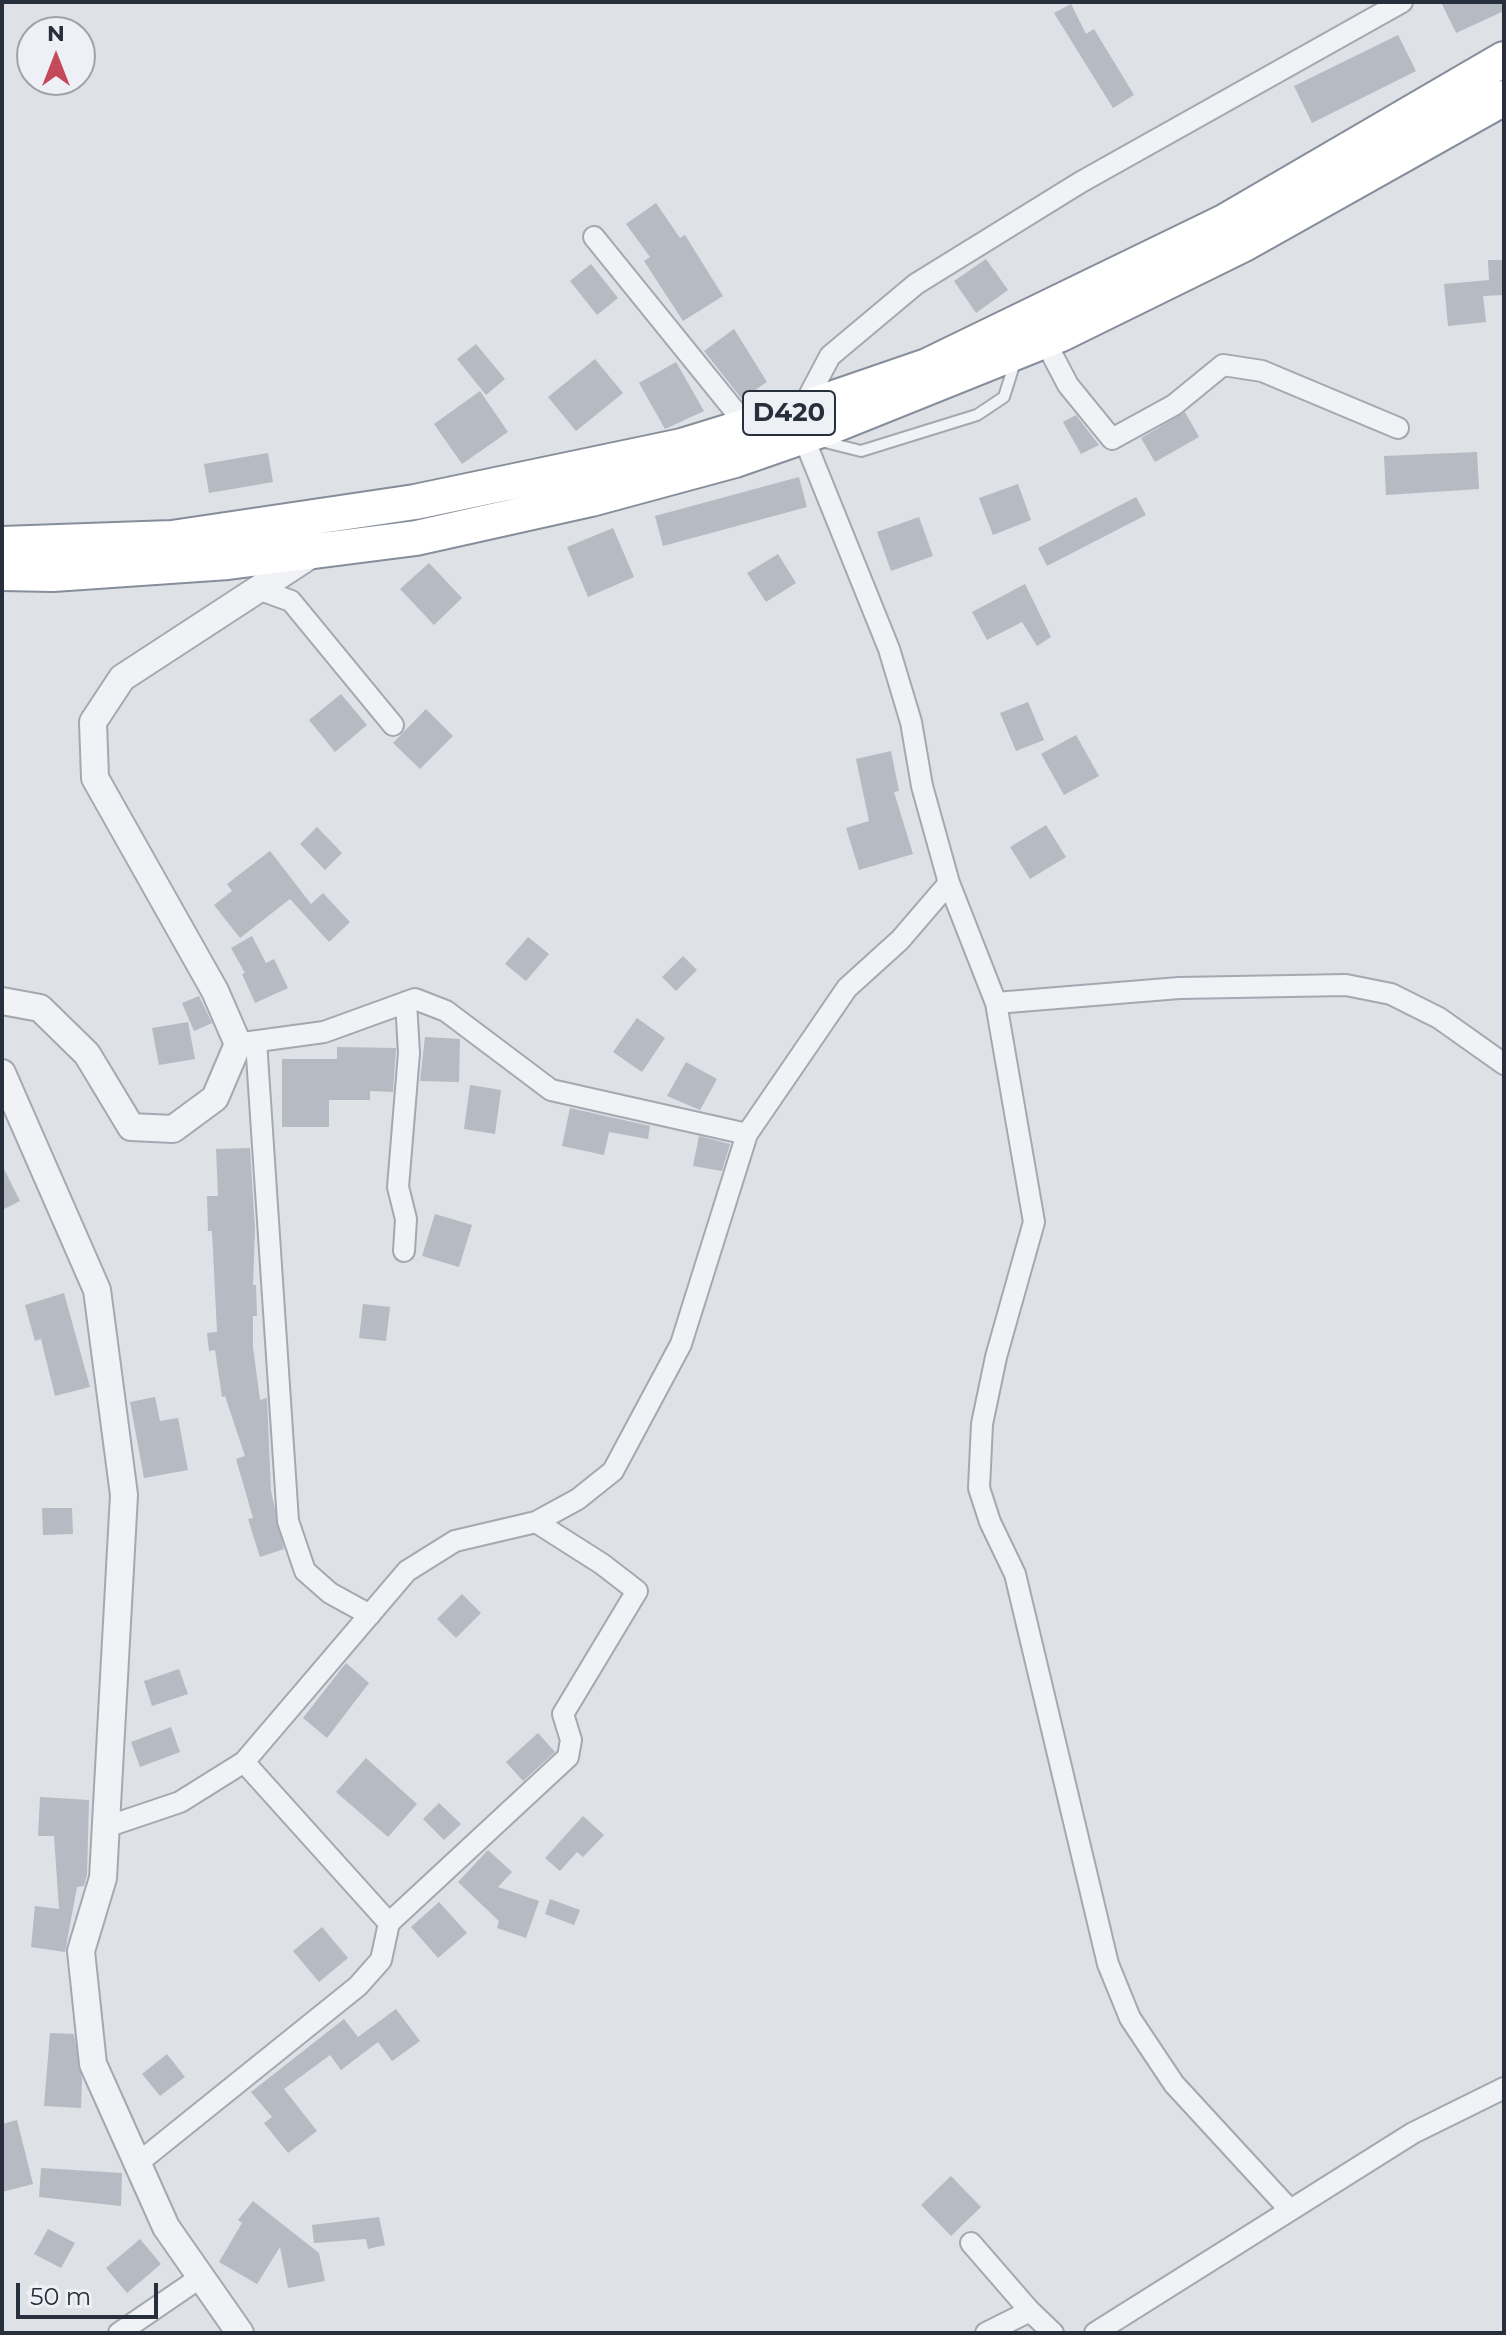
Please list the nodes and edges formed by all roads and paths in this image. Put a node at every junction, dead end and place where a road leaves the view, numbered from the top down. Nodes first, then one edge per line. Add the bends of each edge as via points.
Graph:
1 (1402, 2) edge
2 (1504, 59) edge
3 (1504, 98) edge
4 (594, 237) dead end
5 (1032, 346) junction
6 (803, 422) junction
7 (747, 426) junction
8 (1398, 428) dead end
9 (2, 544) edge
10 (316, 551) junction
11 (2, 573) edge
12 (258, 589) junction
13 (393, 725) dead end
14 (949, 883) junction
15 (2, 1001) edge
16 (406, 1002) junction
17 (996, 1003) junction
18 (247, 1042) junction
19 (1504, 1064) edge
20 (2, 1073) edge
21 (747, 1134) junction
22 (404, 1251) dead end
23 (536, 1522) junction
24 (370, 1615) junction
25 (244, 1762) junction
26 (106, 1827) junction
27 (389, 1923) junction
28 (1504, 2088) edge
29 (138, 2163) junction
30 (1290, 2210) junction
31 (971, 2243) dead end
32 (201, 2277) junction
33 (1030, 2311) junction
34 (119, 2333) edge
35 (240, 2333) edge
36 (986, 2333) edge
37 (1053, 2333) edge
38 (1095, 2333) edge

1 - 6 street via 1081,182 916,284 830,356
2 - 6 highway, D420 via 1226,221
3 - 5 highway, D420 via 1244,244
4 - 7 street
5 - 6 highway, D420
5 - 8 street via 1112,439 1174,405 1223,365 1262,371
6 - 7 highway, D420
6 - 10 highway, D420 via 735,460 591,499 416,538
6 - 14 street via 889,649
7 - 9 highway, D420 via 682,446 415,502 172,538
10 - 11 highway, D420 via 228,562
10 - 12 street
12 - 13 street via 291,601
12 - 18 street via 122,678 93,722 95,778
14 - 17 street
14 - 21 street via 900,940 847,988
15 - 18 street via 40,1008 87,1054 131,1127 173,1129 215,1098
16 - 18 street via 324,1032
16 - 21 street via 415,999 446,1011 551,1090
16 - 22 street via 409,1053 398,1187 406,1219
17 - 19 street via 1179,988 1346,985 1391,994 1439,1018
17 - 30 street via 1034,1222 982,1424 979,1488 1015,1574 1108,1964 1130,2018 1174,2084
18 - 24 street via 288,1521 305,1571 330,1593
20 - 26 street via 97,1290 124,1495
21 - 23 street via 681,1344 613,1471 578,1499
23 - 24 street via 455,1541 407,1571
23 - 27 street via 637,1591 563,1714 571,1740 568,1757
24 - 25 street
25 - 26 street via 180,1802
25 - 27 street
26 - 29 street via 103,1878 81,1951 93,2064
27 - 29 street via 381,1960 358,1986
28 - 30 street via 1413,2133
29 - 32 street via 166,2227
30 - 38 street
31 - 33 street
32 - 34 street
32 - 35 street
33 - 36 street
33 - 37 street

